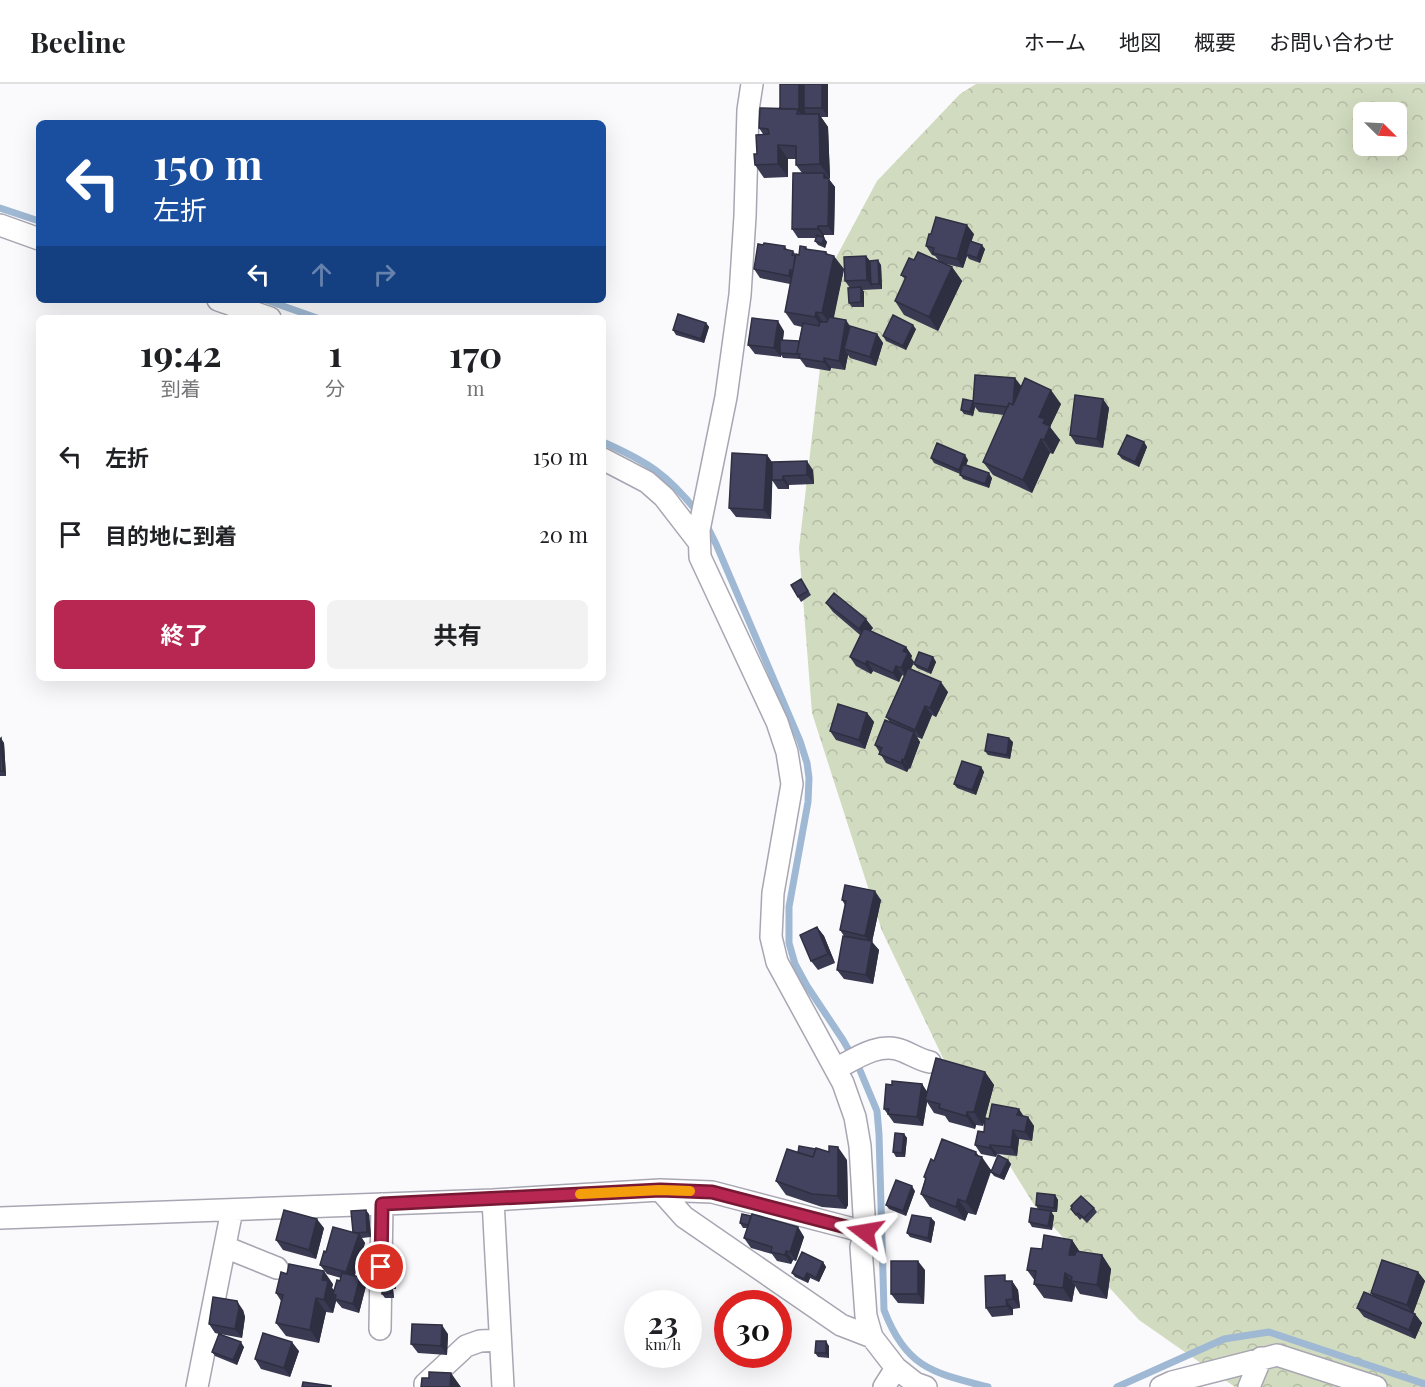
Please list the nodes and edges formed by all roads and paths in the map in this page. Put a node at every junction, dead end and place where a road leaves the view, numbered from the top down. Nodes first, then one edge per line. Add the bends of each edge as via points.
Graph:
1 (752, 84) edge
2 (0, 225) edge
3 (36, 238) edge
4 (227, 303) edge
5 (261, 315) edge
6 (606, 461) edge
7 (698, 535) junction
8 (930, 1062) dead end
9 (847, 1063) junction
10 (660, 1190) junction
11 (493, 1200) junction
12 (382, 1204) junction
13 (232, 1210) junction
14 (0, 1218) edge
15 (865, 1232) junction
16 (225, 1246) junction
17 (277, 1268) dead end
18 (380, 1329) dead end
19 (872, 1337) junction
20 (500, 1340) junction
21 (1261, 1358) junction
22 (896, 1368) junction
23 (425, 1384) edge
24 (197, 1387) edge
25 (503, 1387) edge
26 (884, 1387) edge
27 (926, 1387) edge
28 (1161, 1387) edge
29 (1249, 1387) edge
30 (1376, 1387) edge

1 - 7 street via 739,305 726,397
2 - 3 street
4 - 5 street
6 - 7 street via 647,482
7 - 9 street via 700,557 777,722 787,752 792,784 773,893 771,936 777,962
8 - 9 street via 904,1051 883,1048
9 - 15 street via 843,1083 860,1146
10 - 11 street
10 - 15 street via 712,1192
10 - 19 street via 684,1217 841,1325
11 - 12 street
11 - 20 street
12 - 13 street
12 - 18 street
13 - 14 street
13 - 16 street
15 - 19 street via 861,1246 866,1316
16 - 17 street
16 - 24 street
19 - 22 street
20 - 23 street via 466,1346
20 - 25 street
21 - 28 street
21 - 29 street
21 - 30 street via 1276,1354
22 - 26 street
22 - 27 street

